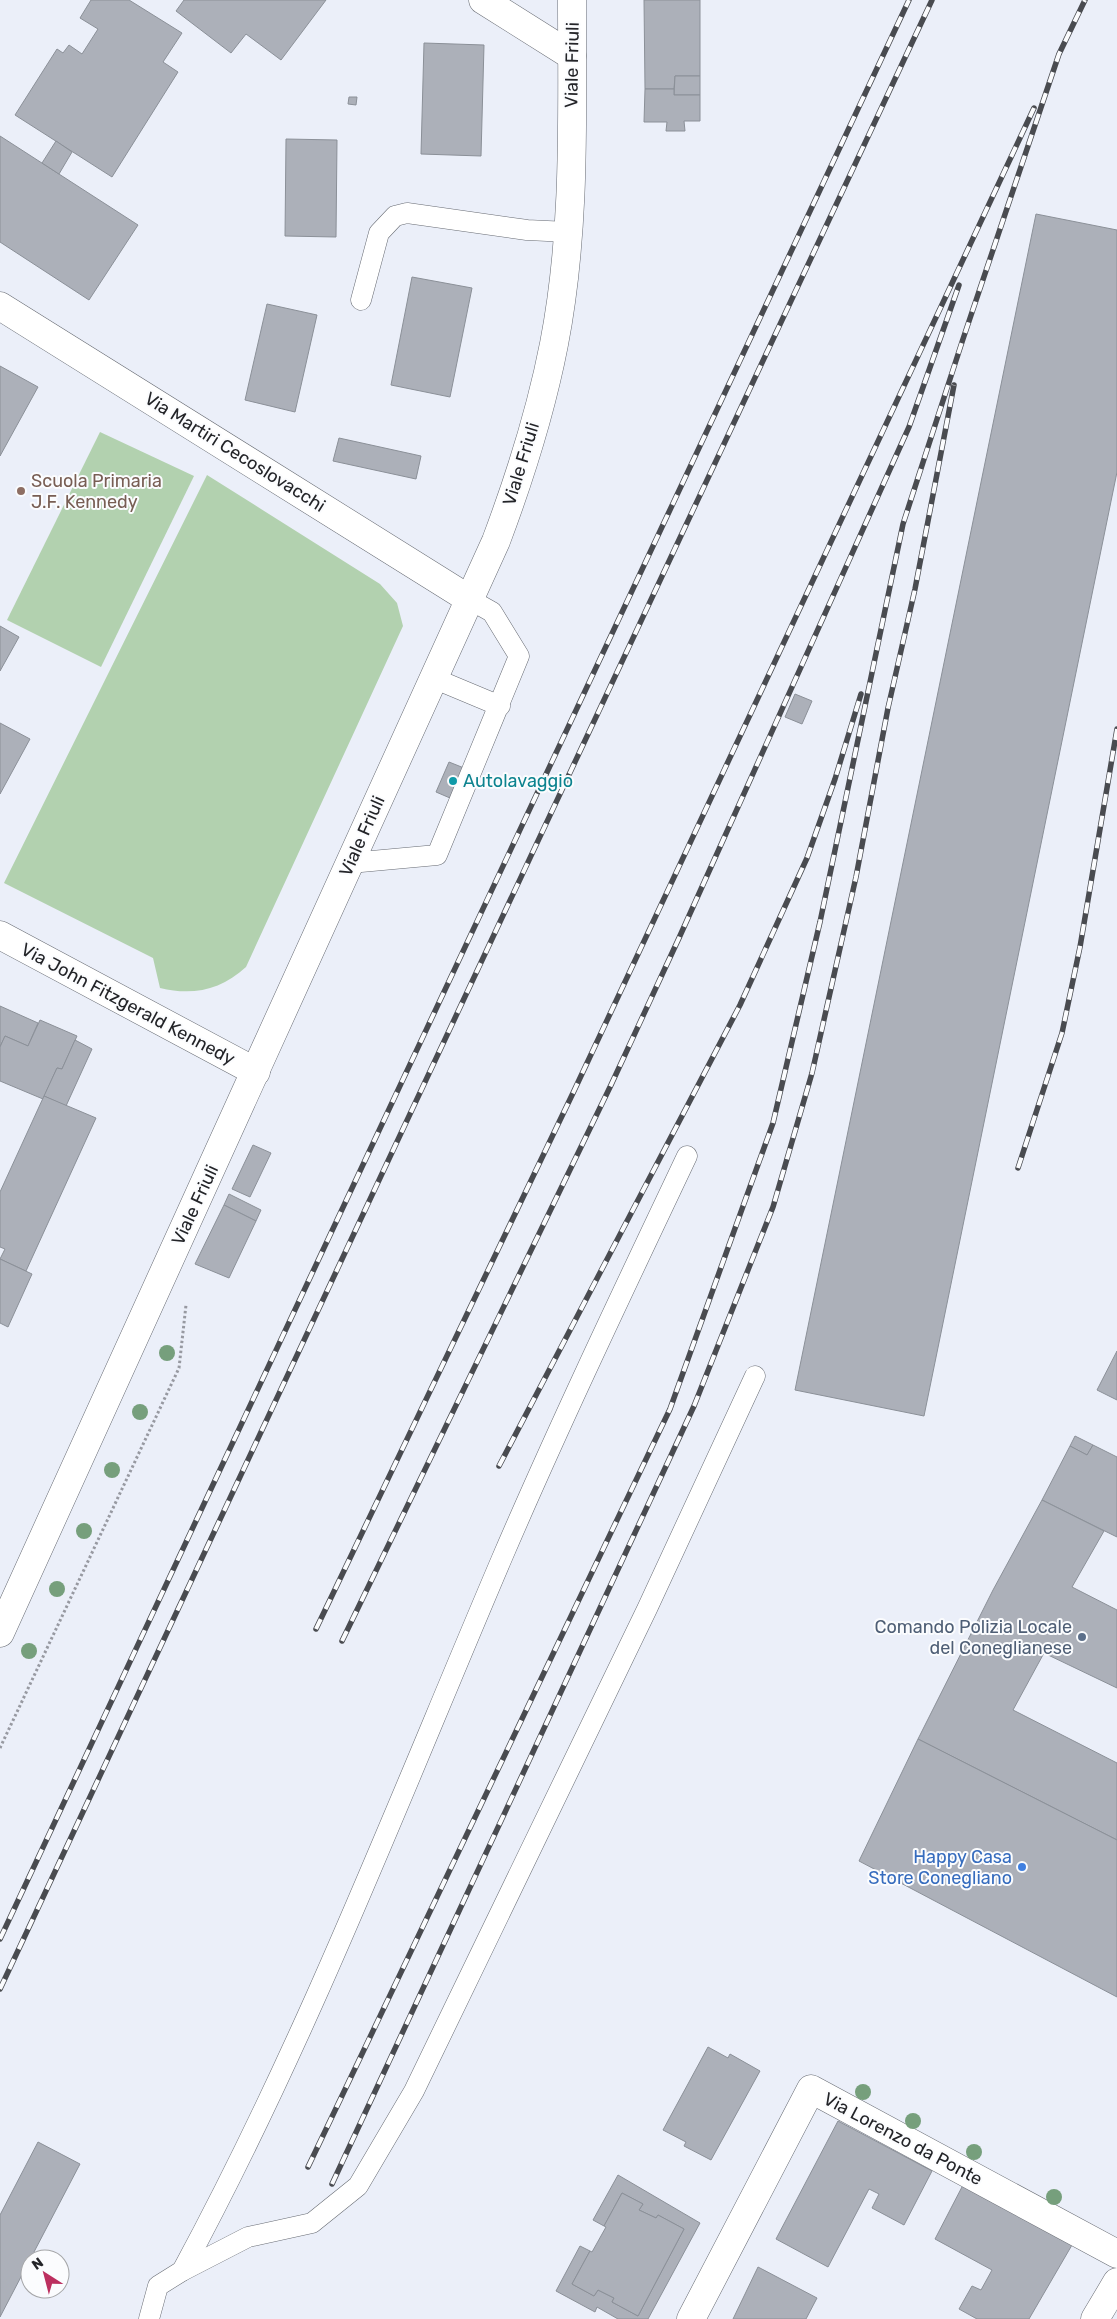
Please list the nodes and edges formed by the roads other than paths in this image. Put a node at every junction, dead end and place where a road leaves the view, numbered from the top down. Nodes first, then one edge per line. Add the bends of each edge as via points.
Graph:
1 (483, 0) edge
2 (572, 0) edge
3 (572, 56) junction
4 (568, 232) junction
5 (361, 300) dead end
6 (0, 306) edge
7 (469, 599) junction
8 (433, 678) junction
9 (500, 706) junction
10 (350, 862) junction
11 (0, 935) edge
12 (256, 1072) junction
13 (686, 1156) dead end
14 (756, 1376) dead end
15 (0, 1632) edge
16 (1117, 2254) edge
17 (182, 2271) junction
18 (1117, 2282) edge
19 (149, 2319) edge
20 (691, 2319) edge
21 (1095, 2319) edge

1 - 3 street
2 - 3 street, Viale Friuli
3 - 4 street, Viale Friuli
4 - 5 lane via 527,230 407,213 395,216 379,233
4 - 7 street, Viale Friuli via 557,324 544,392 512,498
6 - 7 street, Via Martiri Cecoslovacchi
7 - 8 street, Viale Friuli
7 - 9 lane via 492,612 519,656
8 - 9 lane
8 - 10 street, Viale Friuli
9 - 10 lane via 437,855
10 - 12 street, Viale Friuli
11 - 12 street, Via John Fitzgerald Kennedy
12 - 15 street, Viale Friuli
13 - 17 lane via 567,1412 367,1880 278,2077 225,2192
14 - 17 lane via 414,2090 358,2186 312,2223 248,2237
16 - 20 street, Via Lorenzo da Ponte via 811,2090
17 - 19 lane via 158,2286
18 - 21 street

